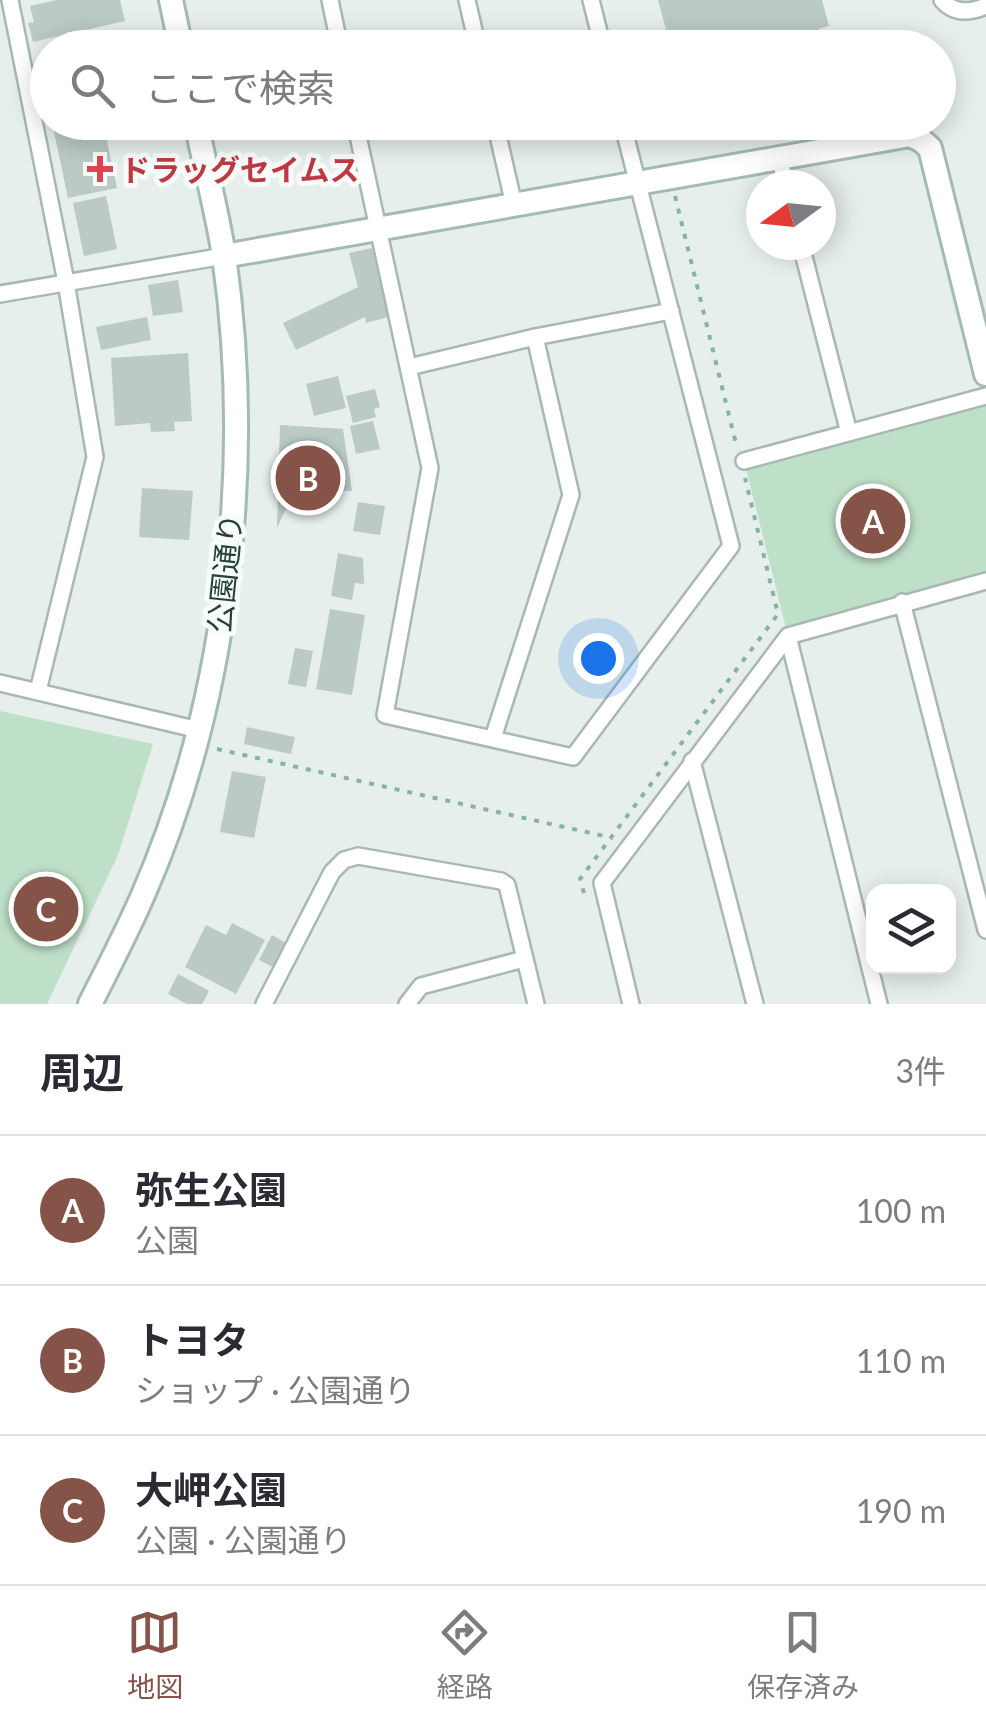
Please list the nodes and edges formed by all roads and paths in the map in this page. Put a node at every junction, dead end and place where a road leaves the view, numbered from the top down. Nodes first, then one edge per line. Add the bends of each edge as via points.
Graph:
1 (10, 0) edge
2 (171, 0) edge
3 (330, 0) edge
4 (467, 0) edge
5 (591, 0) edge
6 (942, 0) edge
7 (986, 6) edge
8 (177, 30) edge
9 (336, 30) edge
10 (474, 30) edge
11 (598, 30) edge
12 (30, 101) edge
13 (38, 140) edge
14 (200, 140) edge
15 (359, 140) edge
16 (499, 140) edge
17 (627, 140) edge
18 (880, 140) edge
19 (918, 140) edge
20 (779, 157) junction
21 (782, 170) edge
22 (638, 182) junction
23 (514, 205) junction
24 (376, 228) junction
25 (224, 256) junction
26 (805, 260) edge
27 (66, 282) junction
28 (0, 294) edge
29 (671, 311) junction
30 (535, 337) junction
31 (409, 367) junction
32 (986, 374) edge
33 (986, 396) edge
34 (850, 433) junction
35 (744, 461) dead end
36 (986, 581) edge
37 (902, 602) junction
38 (788, 636) junction
39 (0, 683) edge
40 (38, 692) junction
41 (197, 737) junction
42 (493, 738) junction
43 (692, 761) junction
44 (632, 843) junction
45 (986, 930) edge
46 (524, 959) junction
47 (90, 1004) edge
48 (264, 1004) edge
49 (408, 1004) edge
50 (536, 1004) edge
51 (631, 1004) edge
52 (755, 1004) edge
53 (878, 1004) edge

1 - 12 street
2 - 8 street
3 - 9 street
4 - 10 street
5 - 11 street
6 - 7 street via 969,13
13 - 27 street
14 - 25 street, 公園通り
15 - 24 street
16 - 23 street
17 - 22 street
18 - 20 street
19 - 32 street via 930,148
20 - 21 street
20 - 22 street
22 - 23 street
22 - 29 street
23 - 24 street
24 - 25 street
24 - 31 street
25 - 27 street
25 - 41 street, 公園通り via 235,459 218,637
26 - 34 street
27 - 28 street
27 - 40 street via 95,457
29 - 30 street
29 - 42 street via 731,546 573,757
30 - 31 street
30 - 42 street via 570,495
31 - 42 street via 430,468 385,715
33 - 34 street
34 - 35 street
36 - 37 street
37 - 38 street
37 - 45 street
38 - 43 street
38 - 53 street
39 - 40 street
40 - 41 street
41 - 44 path
41 - 47 street, 公園通り via 144,894
43 - 44 street
43 - 52 street
44 - 51 street via 602,883
46 - 48 street via 501,881 358,856 332,872
46 - 49 street via 420,986
46 - 50 street

